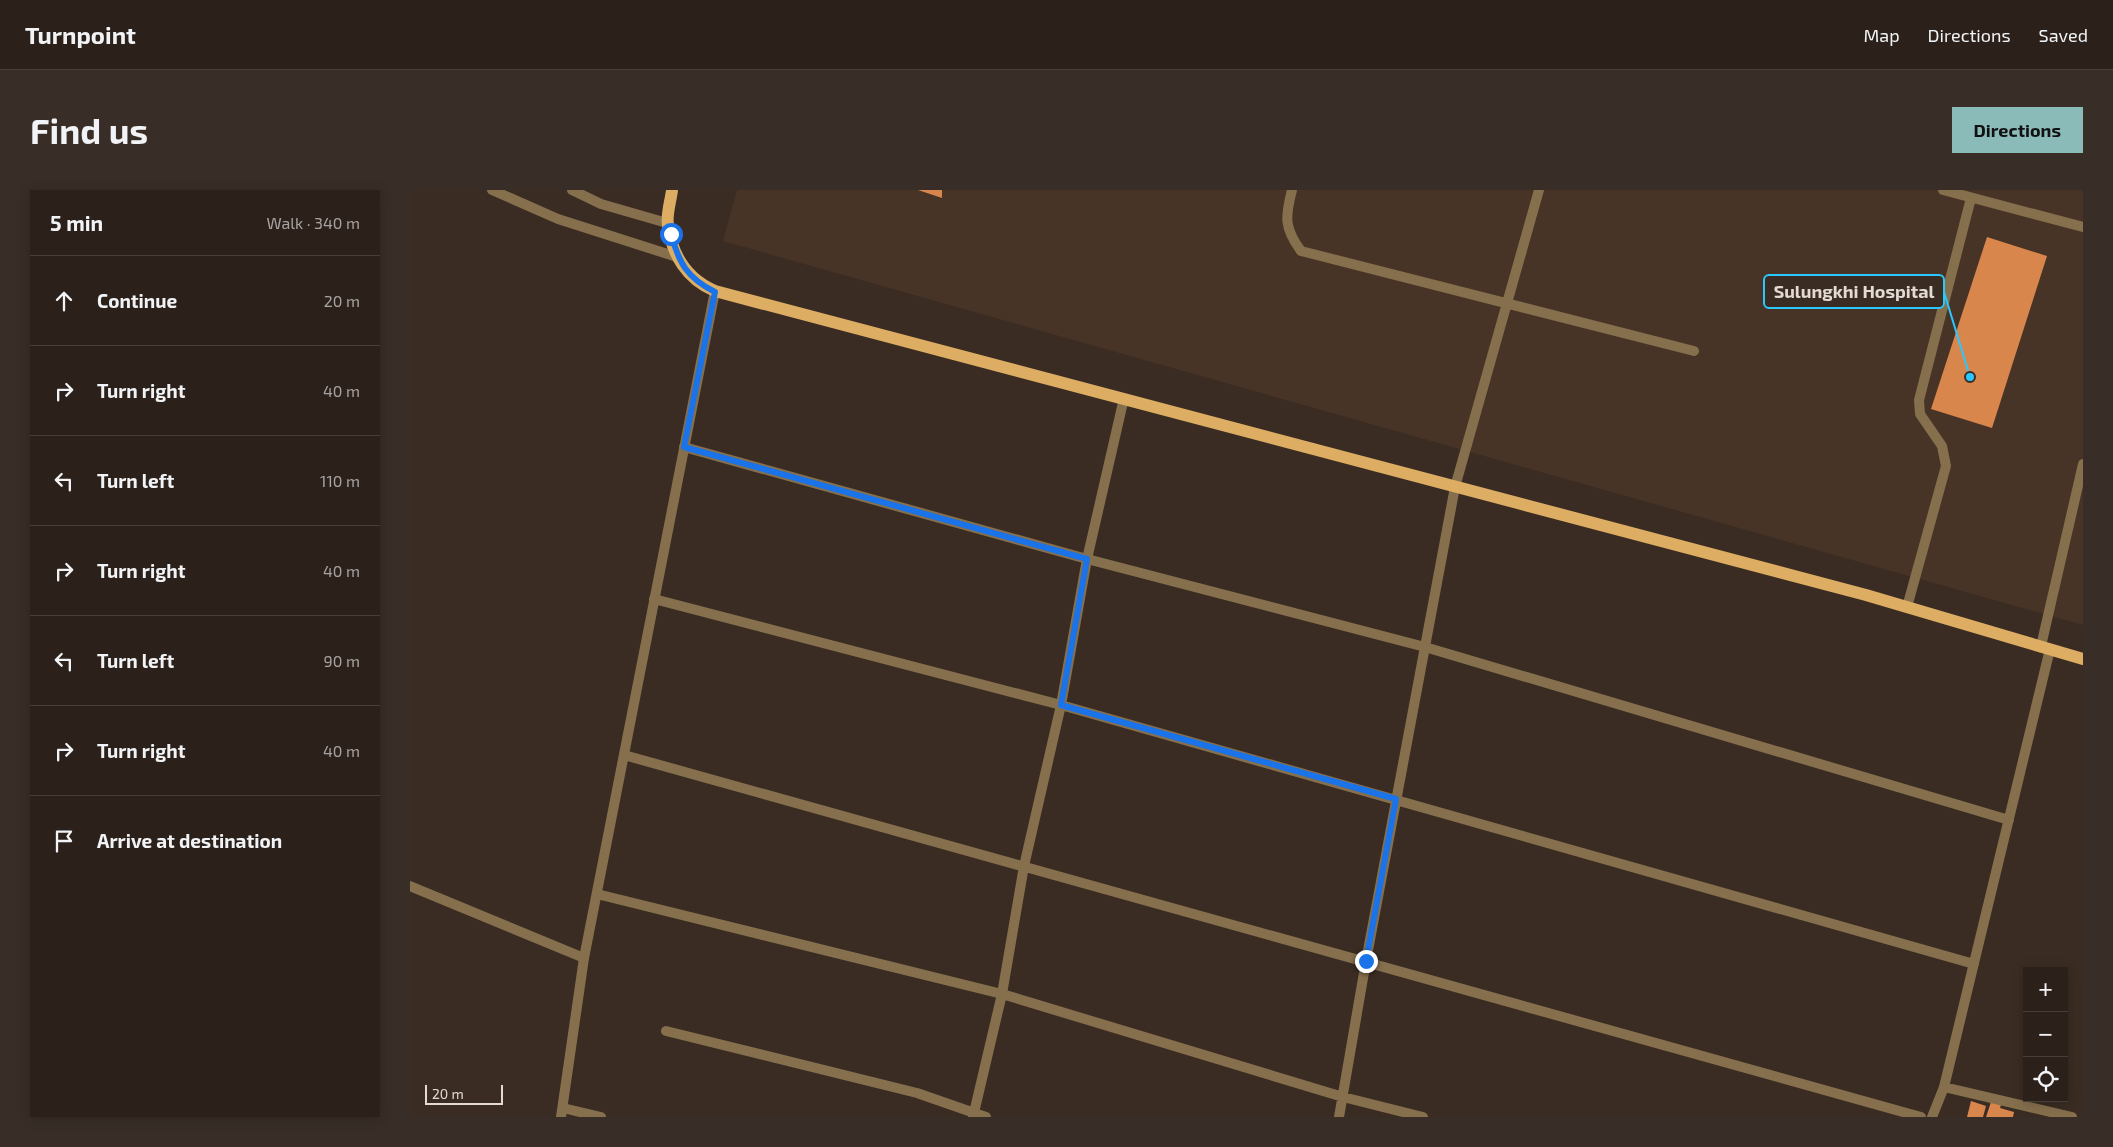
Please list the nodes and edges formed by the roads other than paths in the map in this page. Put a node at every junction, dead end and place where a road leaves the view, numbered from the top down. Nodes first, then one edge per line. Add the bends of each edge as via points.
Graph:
1 (492, 190) edge
2 (572, 190) edge
3 (672, 190) edge
4 (1292, 190) edge
5 (1539, 190) edge
6 (1944, 190) edge
7 (1972, 198) junction
8 (667, 224) junction
9 (2083, 227) edge
10 (677, 257) junction
11 (715, 292) junction
12 (1507, 304) junction
13 (1694, 351) dead end
14 (1124, 398) junction
15 (684, 447) junction
16 (2083, 464) edge
17 (1455, 487) junction
18 (1087, 559) junction
19 (654, 599) junction
20 (1907, 607) junction
21 (1425, 647) junction
22 (2046, 648) junction
23 (2083, 659) edge
24 (1061, 705) junction
25 (624, 755) junction
26 (1396, 799) junction
27 (2009, 820) junction
28 (1024, 866) junction
29 (410, 886) edge
30 (596, 894) junction
31 (584, 958) junction
32 (1366, 961) junction
33 (1974, 964) junction
34 (1002, 994) junction
35 (666, 1031) dead end
36 (1944, 1087) junction
37 (1343, 1097) junction
38 (562, 1112) edge
39 (973, 1115) edge
40 (601, 1117) edge
41 (986, 1117) edge
42 (1339, 1117) edge
43 (1423, 1117) edge
44 (1920, 1117) edge
45 (1932, 1117) edge
46 (2072, 1117) edge

1 - 10 street via 558,219
2 - 8 street via 601,204
3 - 8 main road
4 - 12 street via 1287,226 1301,251
5 - 12 street
6 - 7 street
7 - 9 street
7 - 20 street via 1919,400 1920,414 1942,446 1946,466
8 - 10 main road
10 - 11 main road via 700,284
11 - 14 main road
11 - 15 street
12 - 13 street
12 - 17 street
14 - 17 main road
14 - 18 street
15 - 18 street
15 - 19 street
16 - 22 street
17 - 20 main road
17 - 21 street
18 - 21 street
18 - 24 street
19 - 24 street
19 - 25 street
20 - 22 main road
21 - 26 street
21 - 27 street
22 - 23 main road
22 - 27 street
24 - 26 street
24 - 28 street
25 - 28 street
25 - 30 street
26 - 32 street
26 - 33 street
27 - 33 street
28 - 32 street
28 - 34 street
29 - 31 street
30 - 31 street
30 - 34 street
31 - 38 street
32 - 37 street
32 - 44 street
33 - 36 street
34 - 37 street
34 - 39 street
35 - 39 street via 917,1092
36 - 45 street
36 - 46 street
37 - 42 street
37 - 43 street
38 - 40 street
39 - 41 street

